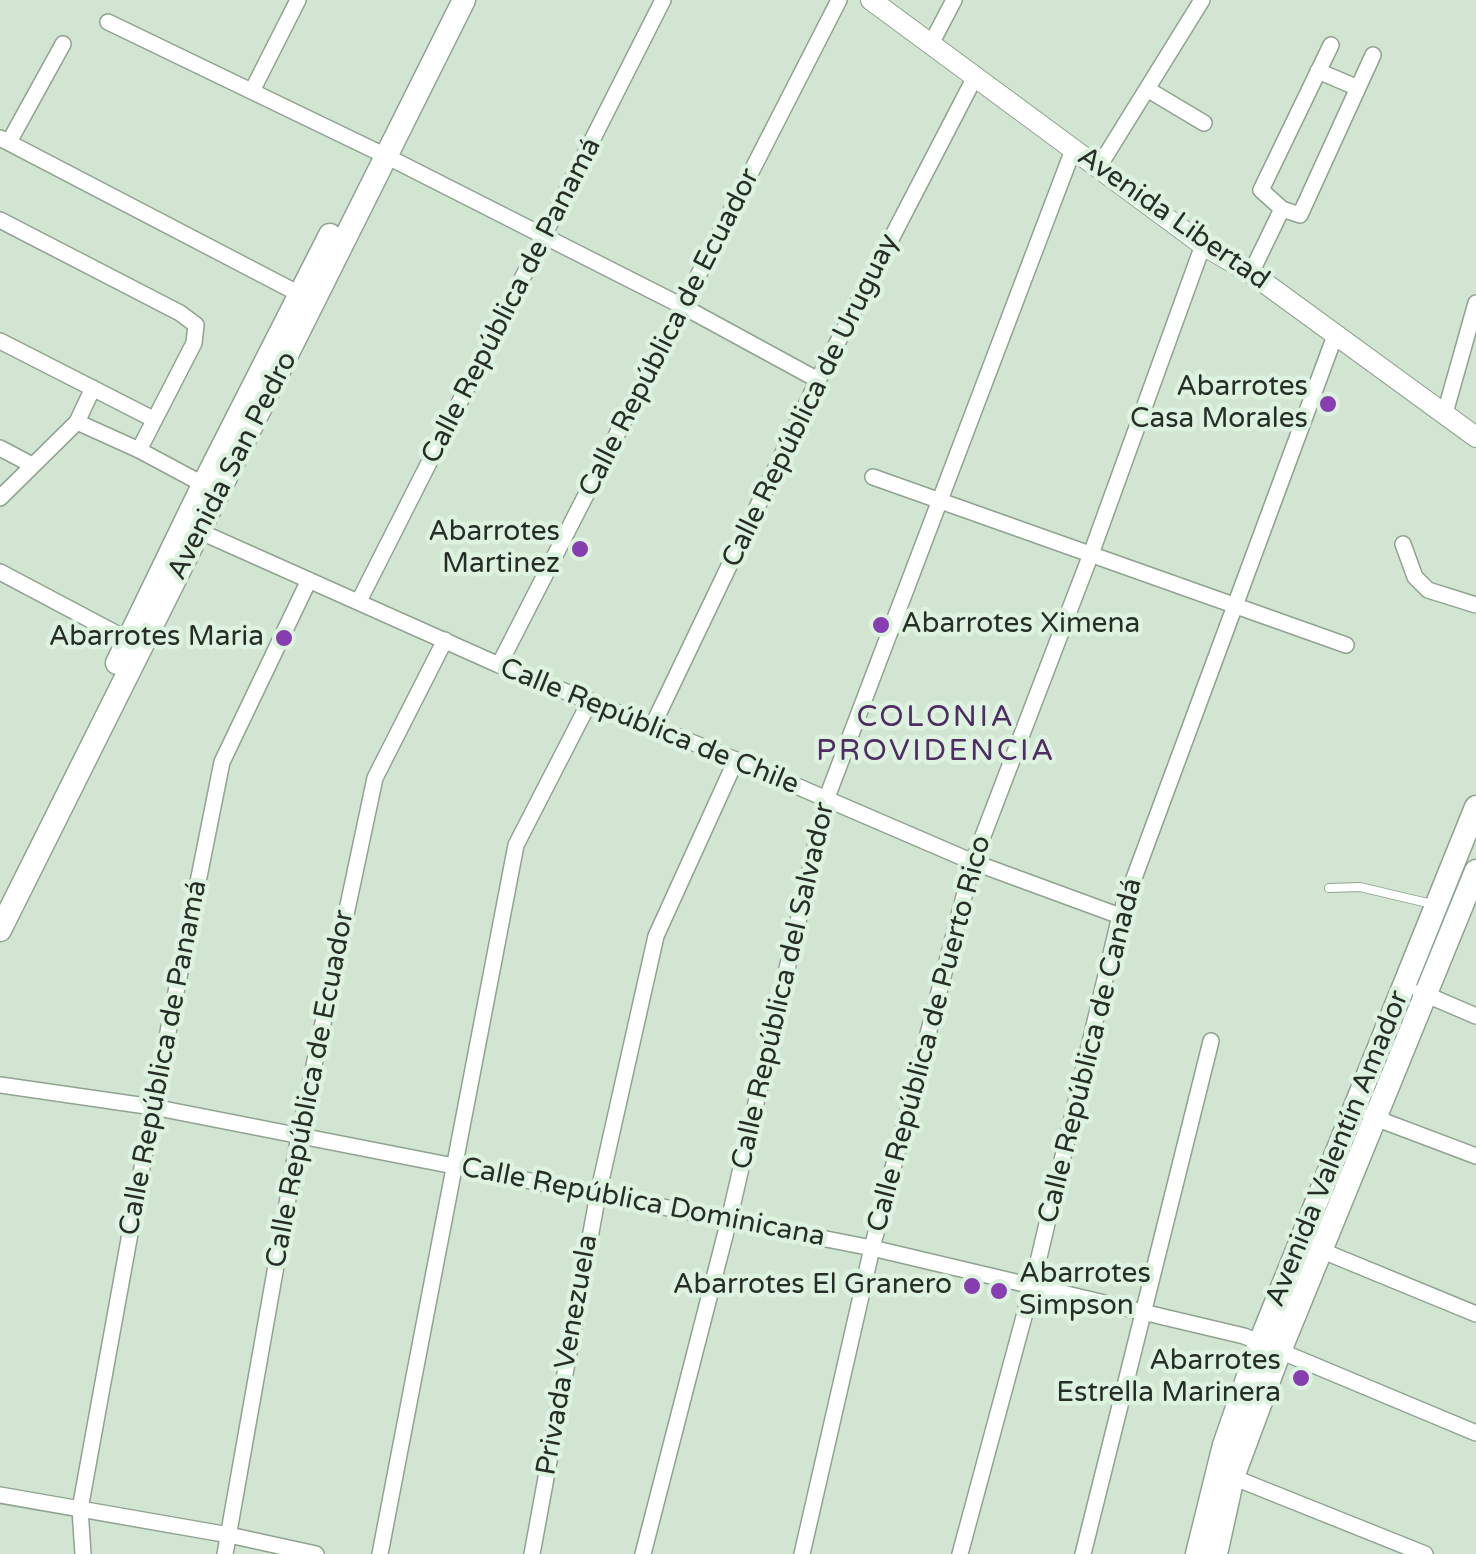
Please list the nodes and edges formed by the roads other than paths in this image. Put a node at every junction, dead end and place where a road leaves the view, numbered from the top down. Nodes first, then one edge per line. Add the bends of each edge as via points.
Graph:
1 (298, 0) edge
2 (449, 0) edge
3 (464, 0) edge
4 (664, 0) edge
5 (839, 0) edge
6 (871, 0) edge
7 (954, 0) edge
8 (1202, 0) edge
9 (108, 22) dead end
10 (932, 42) junction
11 (64, 44) dead end
12 (1331, 45) dead end
13 (1373, 55) dead end
14 (1318, 71) junction
15 (976, 75) junction
16 (1358, 88) junction
17 (1147, 89) junction
18 (252, 91) junction
19 (1204, 123) dead end
20 (4, 140) edge
21 (1073, 150) junction
22 (380, 152) junction
23 (1098, 168) junction
24 (1282, 209) junction
25 (0, 220) edge
26 (546, 236) junction
27 (1203, 245) junction
28 (1251, 273) junction
29 (308, 299) junction
30 (1476, 303) edge
31 (684, 307) junction
32 (1336, 333) junction
33 (0, 341) edge
34 (818, 380) junction
35 (93, 388) junction
36 (1445, 413) junction
37 (153, 419) junction
38 (78, 422) junction
39 (1476, 436) edge
40 (0, 448) edge
41 (139, 450) junction
42 (32, 465) junction
43 (873, 477) dead end
44 (211, 489) junction
45 (0, 498) edge
46 (941, 503) junction
47 (192, 528) junction
48 (1403, 544) dead end
49 (1091, 554) junction
50 (0, 572) edge
51 (309, 580) junction
52 (359, 601) junction
53 (1236, 604) junction
54 (1476, 605) edge
55 (445, 640) junction
56 (135, 644) junction
57 (1346, 645) dead end
58 (499, 665) junction
59 (590, 702) junction
60 (651, 728) junction
61 (736, 760) junction
62 (826, 800) junction
63 (1476, 807) edge
64 (973, 862) junction
65 (1450, 870) junction
66 (1475, 878) edge
67 (1330, 888) dead end
68 (0, 900) edge
69 (1436, 906) junction
70 (1120, 916) junction
71 (0, 930) edge
72 (1405, 985) junction
73 (1427, 996) junction
74 (1476, 1016) edge
75 (1211, 1040) dead end
76 (0, 1086) edge
77 (153, 1108) junction
78 (1353, 1109) junction
79 (1376, 1118) junction
80 (299, 1136) junction
81 (1476, 1156) edge
82 (455, 1166) junction
83 (598, 1194) junction
84 (729, 1220) junction
85 (1310, 1246) junction
86 (872, 1248) junction
87 (1032, 1287) junction
88 (1142, 1314) junction
89 (1476, 1314) edge
90 (1270, 1346) junction
91 (1476, 1433) edge
92 (1225, 1474) junction
93 (0, 1495) edge
94 (80, 1509) junction
95 (229, 1535) junction
96 (83, 1554) edge
97 (225, 1554) edge
98 (316, 1554) edge
99 (380, 1554) edge
100 (532, 1554) edge
101 (643, 1554) edge
102 (802, 1554) edge
103 (960, 1554) edge
104 (1082, 1554) edge
105 (1196, 1554) edge
106 (1216, 1554) edge
107 (1425, 1554) edge

1 - 18 street
2 - 22 main road, Avenida San Pedro
3 - 22 main road, Avenida San Pedro
4 - 26 street, Calle República de Panamá
5 - 31 street, Calle República de Ecuador
6 - 10 street, Avenida Libertad
7 - 10 street
8 - 17 street
9 - 18 street
10 - 15 street, Avenida Libertad
11 - 20 street
12 - 14 street
13 - 16 street
14 - 16 street
14 - 24 street via 1261,190
15 - 21 street, Avenida Libertad
15 - 34 street, Calle República de Uruguay
16 - 24 street via 1300,215
17 - 19 street
17 - 23 street
18 - 22 street
20 - 29 street
21 - 23 street, Avenida Libertad
21 - 46 street, Calle República del Salvador
22 - 26 street
22 - 29 main road, Avenida San Pedro
23 - 27 street, Avenida Libertad
24 - 28 street
25 - 37 street via 196,325 194,343
26 - 31 street
26 - 52 street, Calle República de Panamá
27 - 28 street, Avenida Libertad
27 - 49 street, Calle República de Puerto Rico
28 - 32 street, Avenida Libertad
29 - 44 main road, Avenida San Pedro
30 - 36 street
31 - 34 street
31 - 58 street, Calle República de Ecuador
32 - 36 street, Avenida Libertad
32 - 53 street, Calle República de Canadá
33 - 35 street
34 - 60 street, Calle República de Uruguay
35 - 37 street
35 - 38 street
36 - 39 street, Avenida Libertad
37 - 41 street
38 - 41 street
38 - 42 street
40 - 42 street
41 - 44 street
42 - 45 street
43 - 46 street
44 - 47 main road, Avenida San Pedro
46 - 49 street
46 - 62 street, Calle República del Salvador
47 - 51 street, Calle República de Chile
47 - 56 main road, Avenida San Pedro
48 - 54 street via 1428,590
49 - 53 street
49 - 64 street, Calle República de Puerto Rico
50 - 56 street
51 - 52 street, Calle República de Chile
51 - 77 street, Calle República de Panamá via 222,762
52 - 55 street, Calle República de Chile
53 - 57 street
53 - 70 street, Calle República de Canadá
55 - 58 street, Calle República de Chile
55 - 80 street, Calle República de Ecuador via 374,778
56 - 68 main road, Avenida San Pedro
56 - 71 main road, Avenida San Pedro
58 - 59 street, Calle República de Chile
59 - 60 street, Calle República de Chile
59 - 82 street via 516,844
60 - 61 street, Calle República de Chile
61 - 62 street, Calle República de Chile
61 - 83 street, Privada Venezuela via 656,936
62 - 64 street, Calle República de Chile
62 - 84 street, Calle República del Salvador
63 - 65 main road, Avenida Valentín Amador
64 - 70 street, Calle República de Chile
64 - 86 street, Calle República de Puerto Rico
65 - 66 street
65 - 69 main road, Avenida Valentín Amador
66 - 73 main road, Avenida Valentín Amador
67 - 69 lane via 1360,887
69 - 72 main road, Avenida Valentín Amador
70 - 87 street, Calle República de Canadá
72 - 73 street
72 - 78 main road, Avenida Valentín Amador
73 - 74 street
73 - 79 main road, Avenida Valentín Amador
75 - 88 street
76 - 77 street, Calle República Dominicana
77 - 80 street, Calle República Dominicana
77 - 94 street, Calle República de Panamá
78 - 79 street
78 - 85 main road, Avenida Valentín Amador
79 - 81 street
79 - 85 main road, Avenida Valentín Amador
80 - 82 street, Calle República Dominicana
80 - 95 street, Calle República de Ecuador
82 - 83 street, Calle República Dominicana
82 - 99 street
83 - 84 street, Calle República Dominicana
83 - 100 street, Privada Venezuela
84 - 86 street, Calle República Dominicana
84 - 101 street, Calle República del Salvador
85 - 89 street
85 - 90 main road, Avenida Valentín Amador
86 - 87 street, Calle República Dominicana
86 - 102 street, Calle República de Puerto Rico
87 - 88 street, Calle República Dominicana
87 - 103 street, Calle República de Canadá
88 - 90 street, Calle República Dominicana
88 - 104 street
90 - 91 street, Calle República Dominicana
90 - 92 main road, Avenida Valentín Amador
92 - 105 main road, Avenida Valentín Amador
92 - 106 main road, Avenida Valentín Amador
92 - 107 street
93 - 94 street
94 - 95 street
94 - 96 street, Calle República de Panamá
95 - 97 street, Calle República de Ecuador
95 - 98 street

